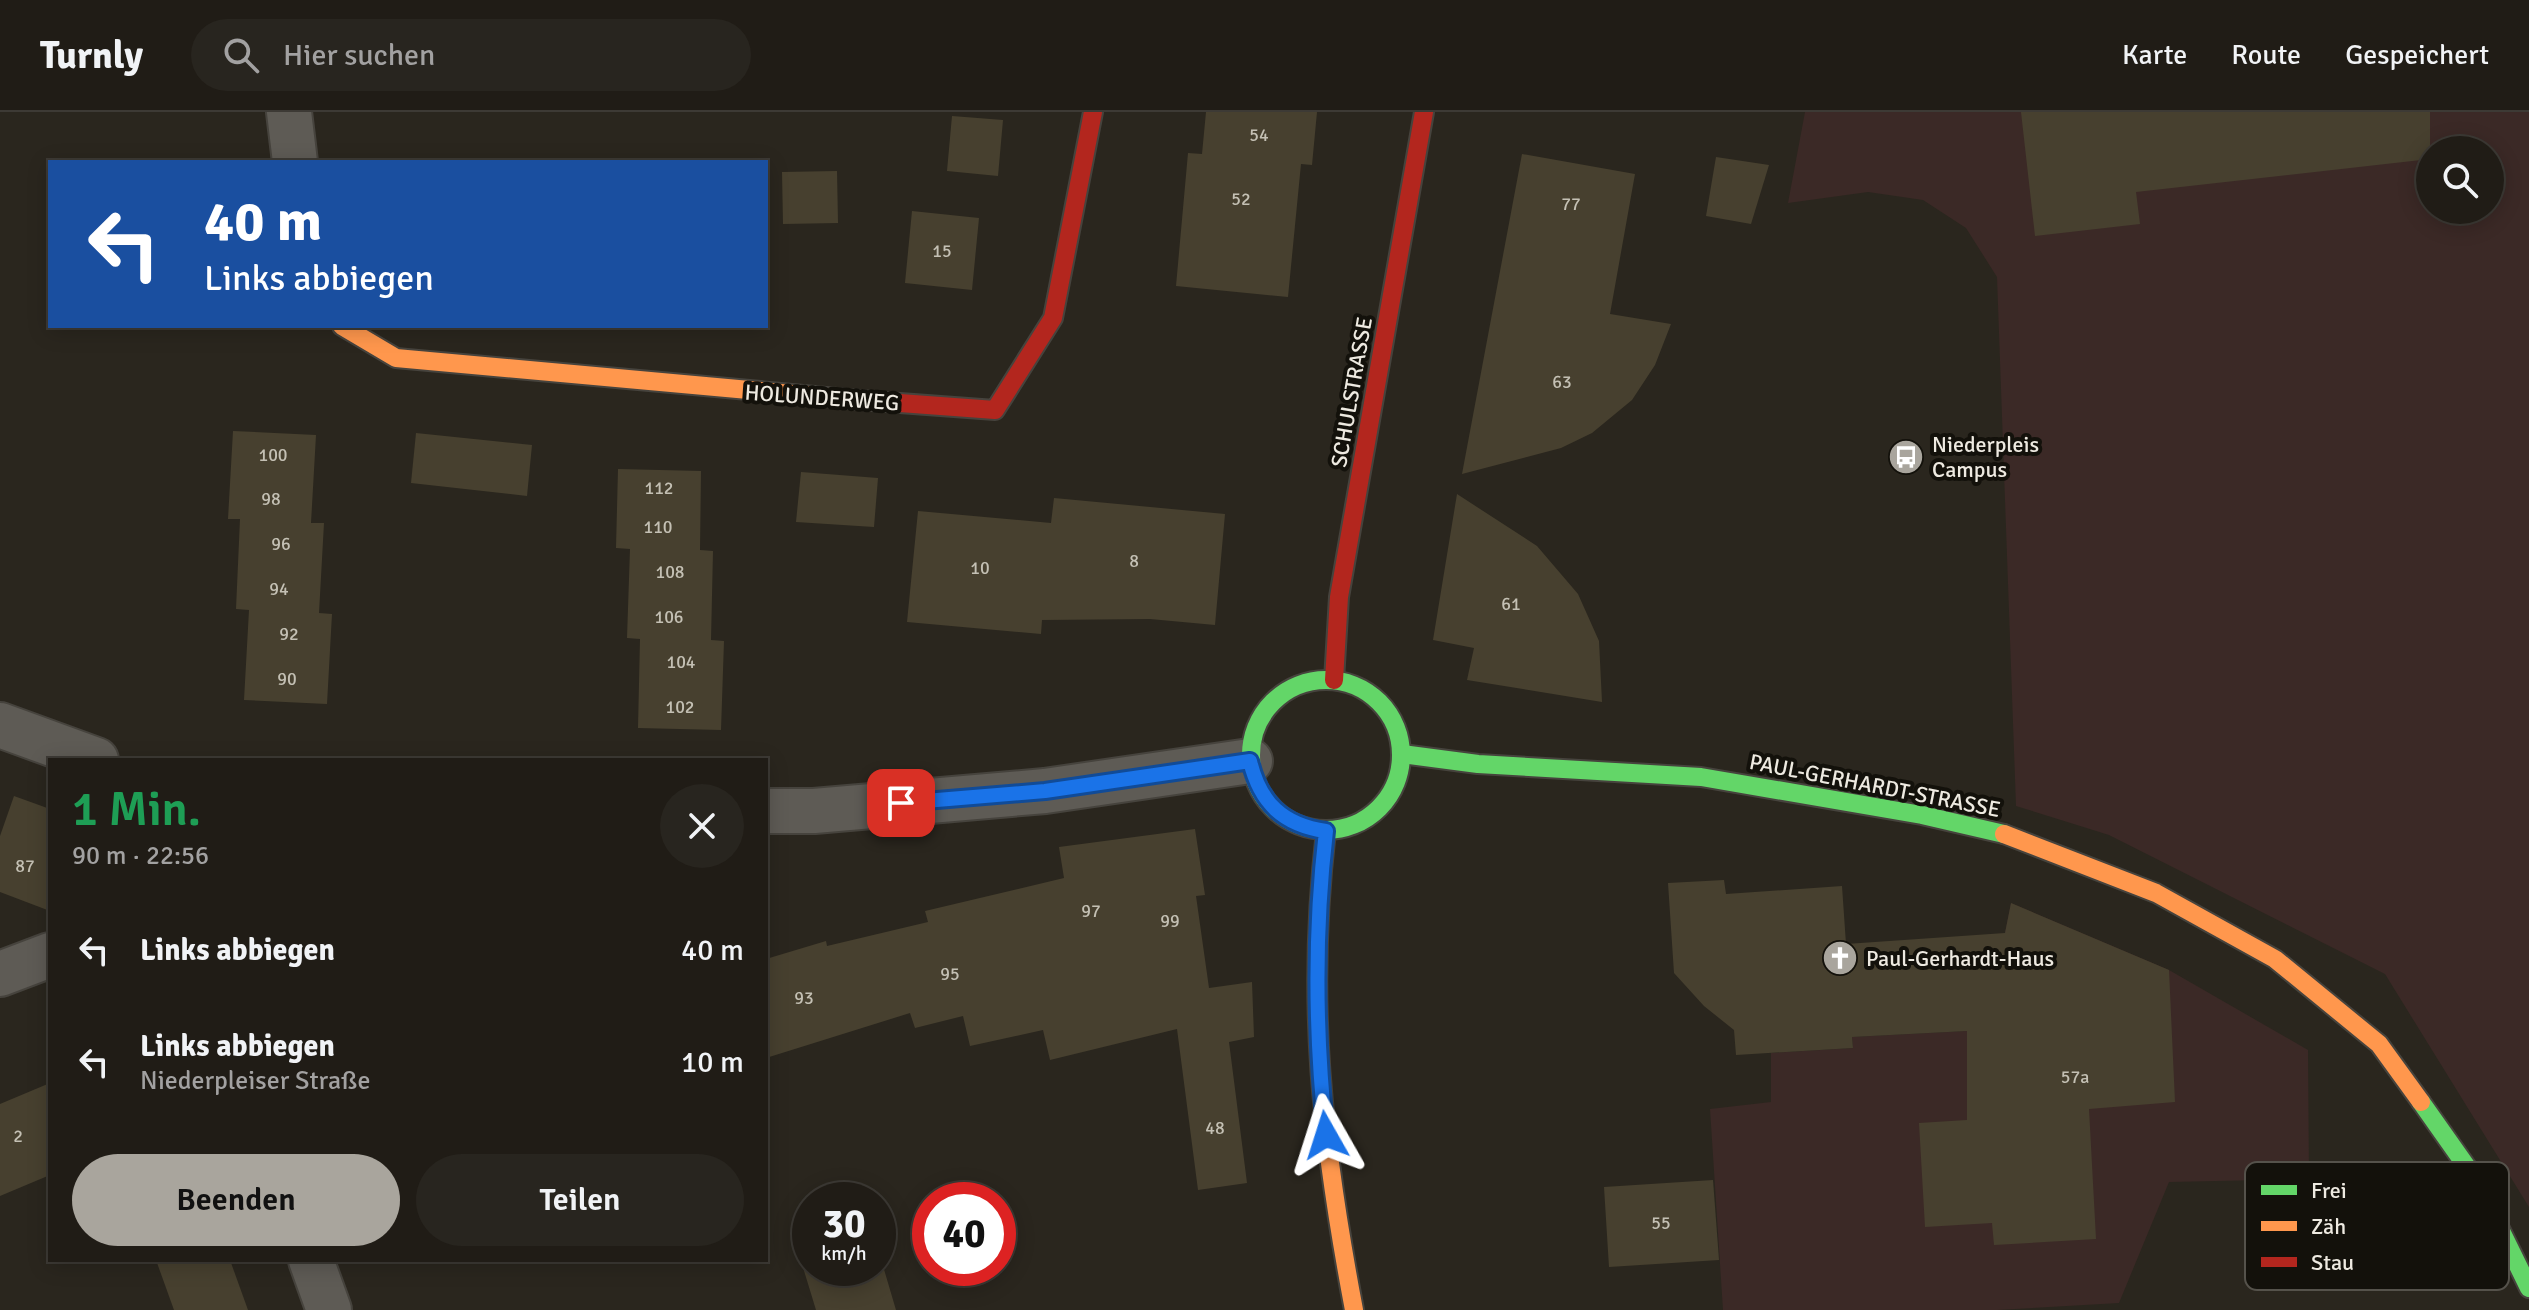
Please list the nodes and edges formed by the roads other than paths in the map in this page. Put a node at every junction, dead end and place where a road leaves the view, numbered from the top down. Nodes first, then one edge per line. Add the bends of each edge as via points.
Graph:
1 (289, 112) edge
2 (1093, 112) edge
3 (1424, 112) edge
4 (295, 160) edge
5 (345, 328) edge
6 (1334, 680) junction
7 (0, 725) edge
8 (1402, 754) junction
9 (91, 758) edge
10 (1250, 761) junction
11 (768, 811) edge
12 (1326, 831) junction
13 (48, 956) edge
14 (0, 974) edge
15 (2463, 1162) edge
16 (2509, 1247) edge
17 (312, 1262) edge
18 (2529, 1288) edge
19 (329, 1310) edge
20 (1354, 1310) edge

1 - 4 street
2 - 5 street, HOLUNDERWEG via 1053,318 995,410 396,358
3 - 6 street, SCHULSTRASSE via 1339,597
6 - 8 street via 1374,697 1398,732
6 - 10 street via 1307,682 1283,693 1264,711 1253,734
7 - 9 street
8 - 12 street via 1388,799 1350,827
8 - 15 street, PAUL-GERHARDT-STRASSE via 1478,764 1701,777 2007,835 2156,893 2275,959 2379,1044
10 - 11 street via 1045,791
10 - 12 street via 1255,783 1283,818
12 - 20 street via 1317,908 1317,1052 1332,1187
13 - 14 street
16 - 18 street, PAUL-GERHARDT-STRASSE
17 - 19 street

